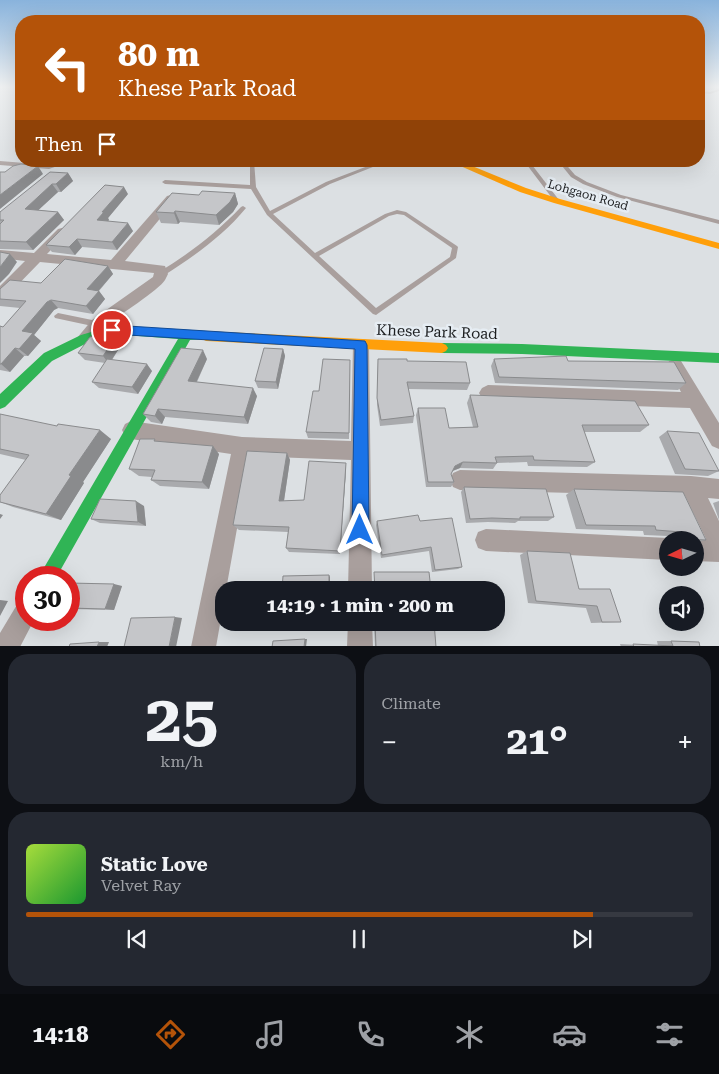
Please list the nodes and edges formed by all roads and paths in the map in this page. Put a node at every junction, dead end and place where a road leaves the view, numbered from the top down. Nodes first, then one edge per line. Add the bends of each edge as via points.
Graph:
1 (0, 162) edge
2 (15, 164) edge
3 (252, 167) edge
4 (371, 167) edge
5 (467, 167) edge
6 (531, 167) edge
7 (565, 167) edge
8 (165, 182) dead end
9 (253, 187) junction
10 (172, 196) edge
11 (557, 201) junction
12 (243, 208) dead end
13 (269, 214) junction
14 (719, 222) edge
15 (71, 224) edge
16 (719, 246) edge
17 (0, 254) edge
18 (316, 256) junction
19 (38, 257) junction
20 (115, 264) junction
21 (161, 274) junction
22 (0, 294) edge
23 (58, 316) dead end
24 (98, 324) junction
25 (186, 334) junction
26 (85, 338) junction
27 (361, 345) junction
28 (668, 355) junction
29 (719, 358) edge
30 (0, 383) edge
31 (18, 386) junction
32 (488, 393) dead end
33 (696, 400) junction
34 (0, 403) edge
35 (131, 430) junction
36 (719, 440) edge
37 (242, 446) junction
38 (361, 451) junction
39 (460, 480) dead end
40 (691, 486) junction
41 (719, 489) edge
42 (486, 540) dead end
43 (719, 544) edge
44 (659, 549) edge
45 (704, 550) edge
46 (719, 551) edge
47 (53, 566) edge
48 (360, 581) edge
49 (15, 630) edge
50 (360, 631) edge
51 (6, 646) edge
52 (203, 646) edge
53 (360, 646) edge

1 - 2 lane
3 - 9 lane
4 - 13 lane via 328,184
5 - 11 street, Lohgaon Road
6 - 11 lane
7 - 14 lane via 585,183 618,196
8 - 9 lane
9 - 13 lane
10 - 20 street
11 - 16 street, Lohgaon Road
12 - 21 lane via 207,244
13 - 18 lane
15 - 19 street
17 - 19 street
18 - 18 lane via 376,312 453,258 456,247 406,214 397,212
19 - 20 street
19 - 22 street
20 - 21 street via 160,269
21 - 24 street via 158,280
23 - 24 lane
24 - 26 street
25 - 26 street, Khese Park Road via 112,330
25 - 27 street, Khese Park Road
25 - 35 street
26 - 31 street, Khese Park Road via 48,357
27 - 28 street, Khese Park Road
27 - 38 street
28 - 29 street, Khese Park Road
28 - 33 street
30 - 31 street
31 - 34 street, Khese Park Road
32 - 33 street
33 - 36 street
35 - 37 street
35 - 47 street
37 - 38 street
37 - 52 street
38 - 48 street
39 - 40 street
40 - 41 street
40 - 43 street
42 - 44 street
45 - 46 street
49 - 51 street
50 - 53 street

